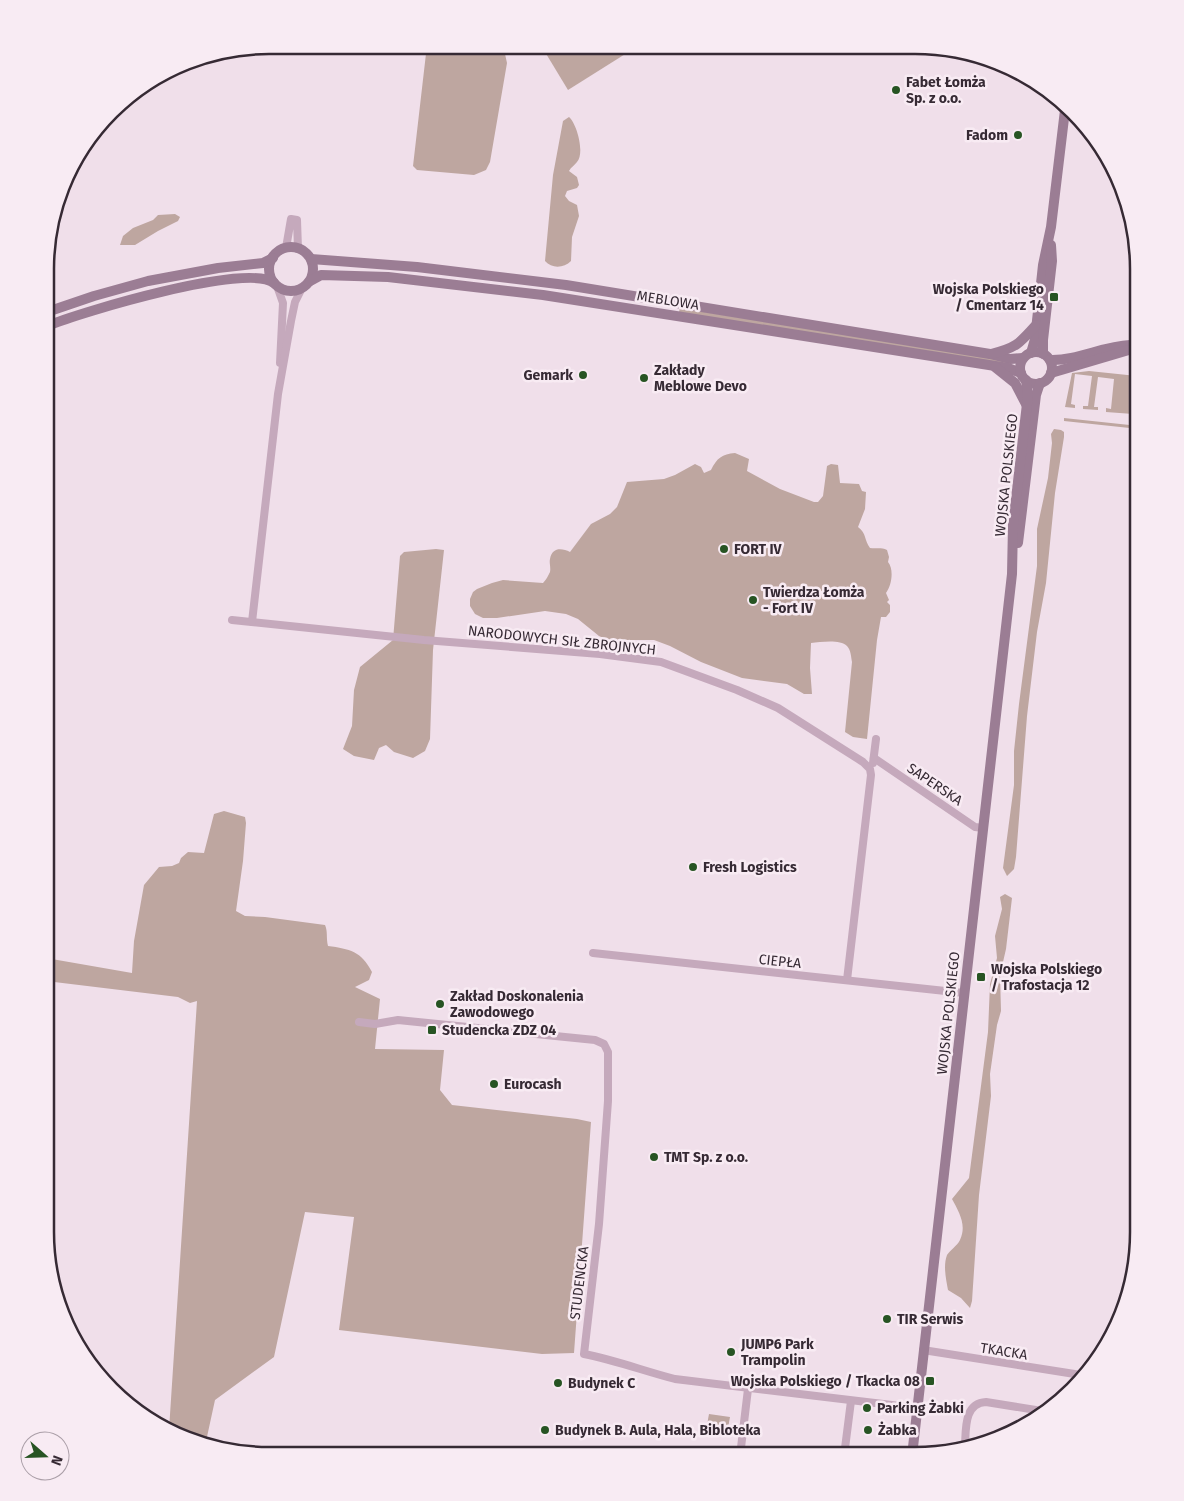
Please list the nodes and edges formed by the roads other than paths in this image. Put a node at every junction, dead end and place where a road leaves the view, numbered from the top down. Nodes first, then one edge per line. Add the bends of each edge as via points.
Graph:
1 (1064, 114) edge
2 (1051, 227) junction
3 (286, 248) junction
4 (298, 248) junction
5 (272, 258) junction
6 (311, 259) junction
7 (275, 284) junction
8 (306, 284) junction
9 (54, 310) edge
10 (54, 324) edge
11 (1036, 325) junction
12 (1130, 346) edge
13 (1130, 349) edge
14 (990, 354) junction
15 (1027, 355) junction
16 (1046, 357) junction
17 (994, 367) junction
18 (1051, 373) junction
19 (1023, 377) junction
20 (1040, 383) junction
21 (278, 394) junction
22 (1027, 406) junction
23 (1012, 574) junction
24 (232, 620) dead end
25 (252, 622) junction
26 (876, 739) dead end
27 (874, 758) junction
28 (870, 769) junction
29 (983, 828) junction
30 (594, 953) dead end
31 (847, 980) junction
32 (964, 993) junction
33 (359, 1022) dead end
34 (923, 1350) junction
35 (1077, 1374) edge
36 (748, 1389) junction
37 (851, 1401) junction
38 (916, 1408) junction
39 (1036, 1410) edge
40 (964, 1441) edge
41 (741, 1447) edge
42 (845, 1447) edge
43 (913, 1447) edge

1 - 2 main road
2 - 11 main road
2 - 16 main road via 1052,262 1042,340
3 - 4 main road
3 - 4 street via 294,219
3 - 5 main road
4 - 6 main road
5 - 7 main road via 269,270
5 - 9 main road via 263,263 139,283
6 - 8 main road via 313,268
6 - 14 main road, MEBLOWA via 417,267 566,285
7 - 8 main road via 292,291
7 - 10 main road via 258,277 176,288
7 - 21 street via 283,302
8 - 17 main road, MEBLOWA via 321,275 388,277 558,297
8 - 21 street via 295,302
11 - 14 main road via 1016,346
11 - 15 main road via 1035,339
12 - 16 main road via 1117,346 1068,359
13 - 18 main road
14 - 15 main road, MEBLOWA via 1010,359
15 - 16 main road via 1038,352
15 - 19 main road via 1020,367
16 - 18 main road via 1052,365
17 - 19 main road, MEBLOWA via 1008,368
17 - 22 main road via 1015,384
18 - 20 main road
19 - 20 main road via 1032,383
19 - 22 main road, WOJSKA POLSKIEGO via 1028,390
20 - 23 main road, WOJSKA POLSKIEGO
21 - 25 street
22 - 23 main road, WOJSKA POLSKIEGO via 1013,525
23 - 29 main road, WOJSKA POLSKIEGO
24 - 25 street, NARODOWYCH SIŁ ZBROJNYCH
25 - 28 street, NARODOWYCH SIŁ ZBROJNYCH via 424,640 609,654 661,662 778,708
26 - 27 street
27 - 28 street
27 - 29 street, SAPERSKA via 975,826
28 - 31 street
29 - 32 main road, WOJSKA POLSKIEGO
30 - 31 street, CIEPŁA
31 - 32 street, CIEPŁA
32 - 34 main road, WOJSKA POLSKIEGO
33 - 36 street, STUDENCKA via 375,1024 398,1020 600,1041 606,1047 609,1059 608,1101 599,1224 584,1354 674,1379
34 - 35 street, TKACKA
34 - 38 main road, WOJSKA POLSKIEGO
36 - 37 street, STUDENCKA
36 - 41 street
37 - 38 street, STUDENCKA
37 - 42 street
38 - 43 main road, WOJSKA POLSKIEGO
39 - 40 street via 986,1402 976,1405 968,1416

